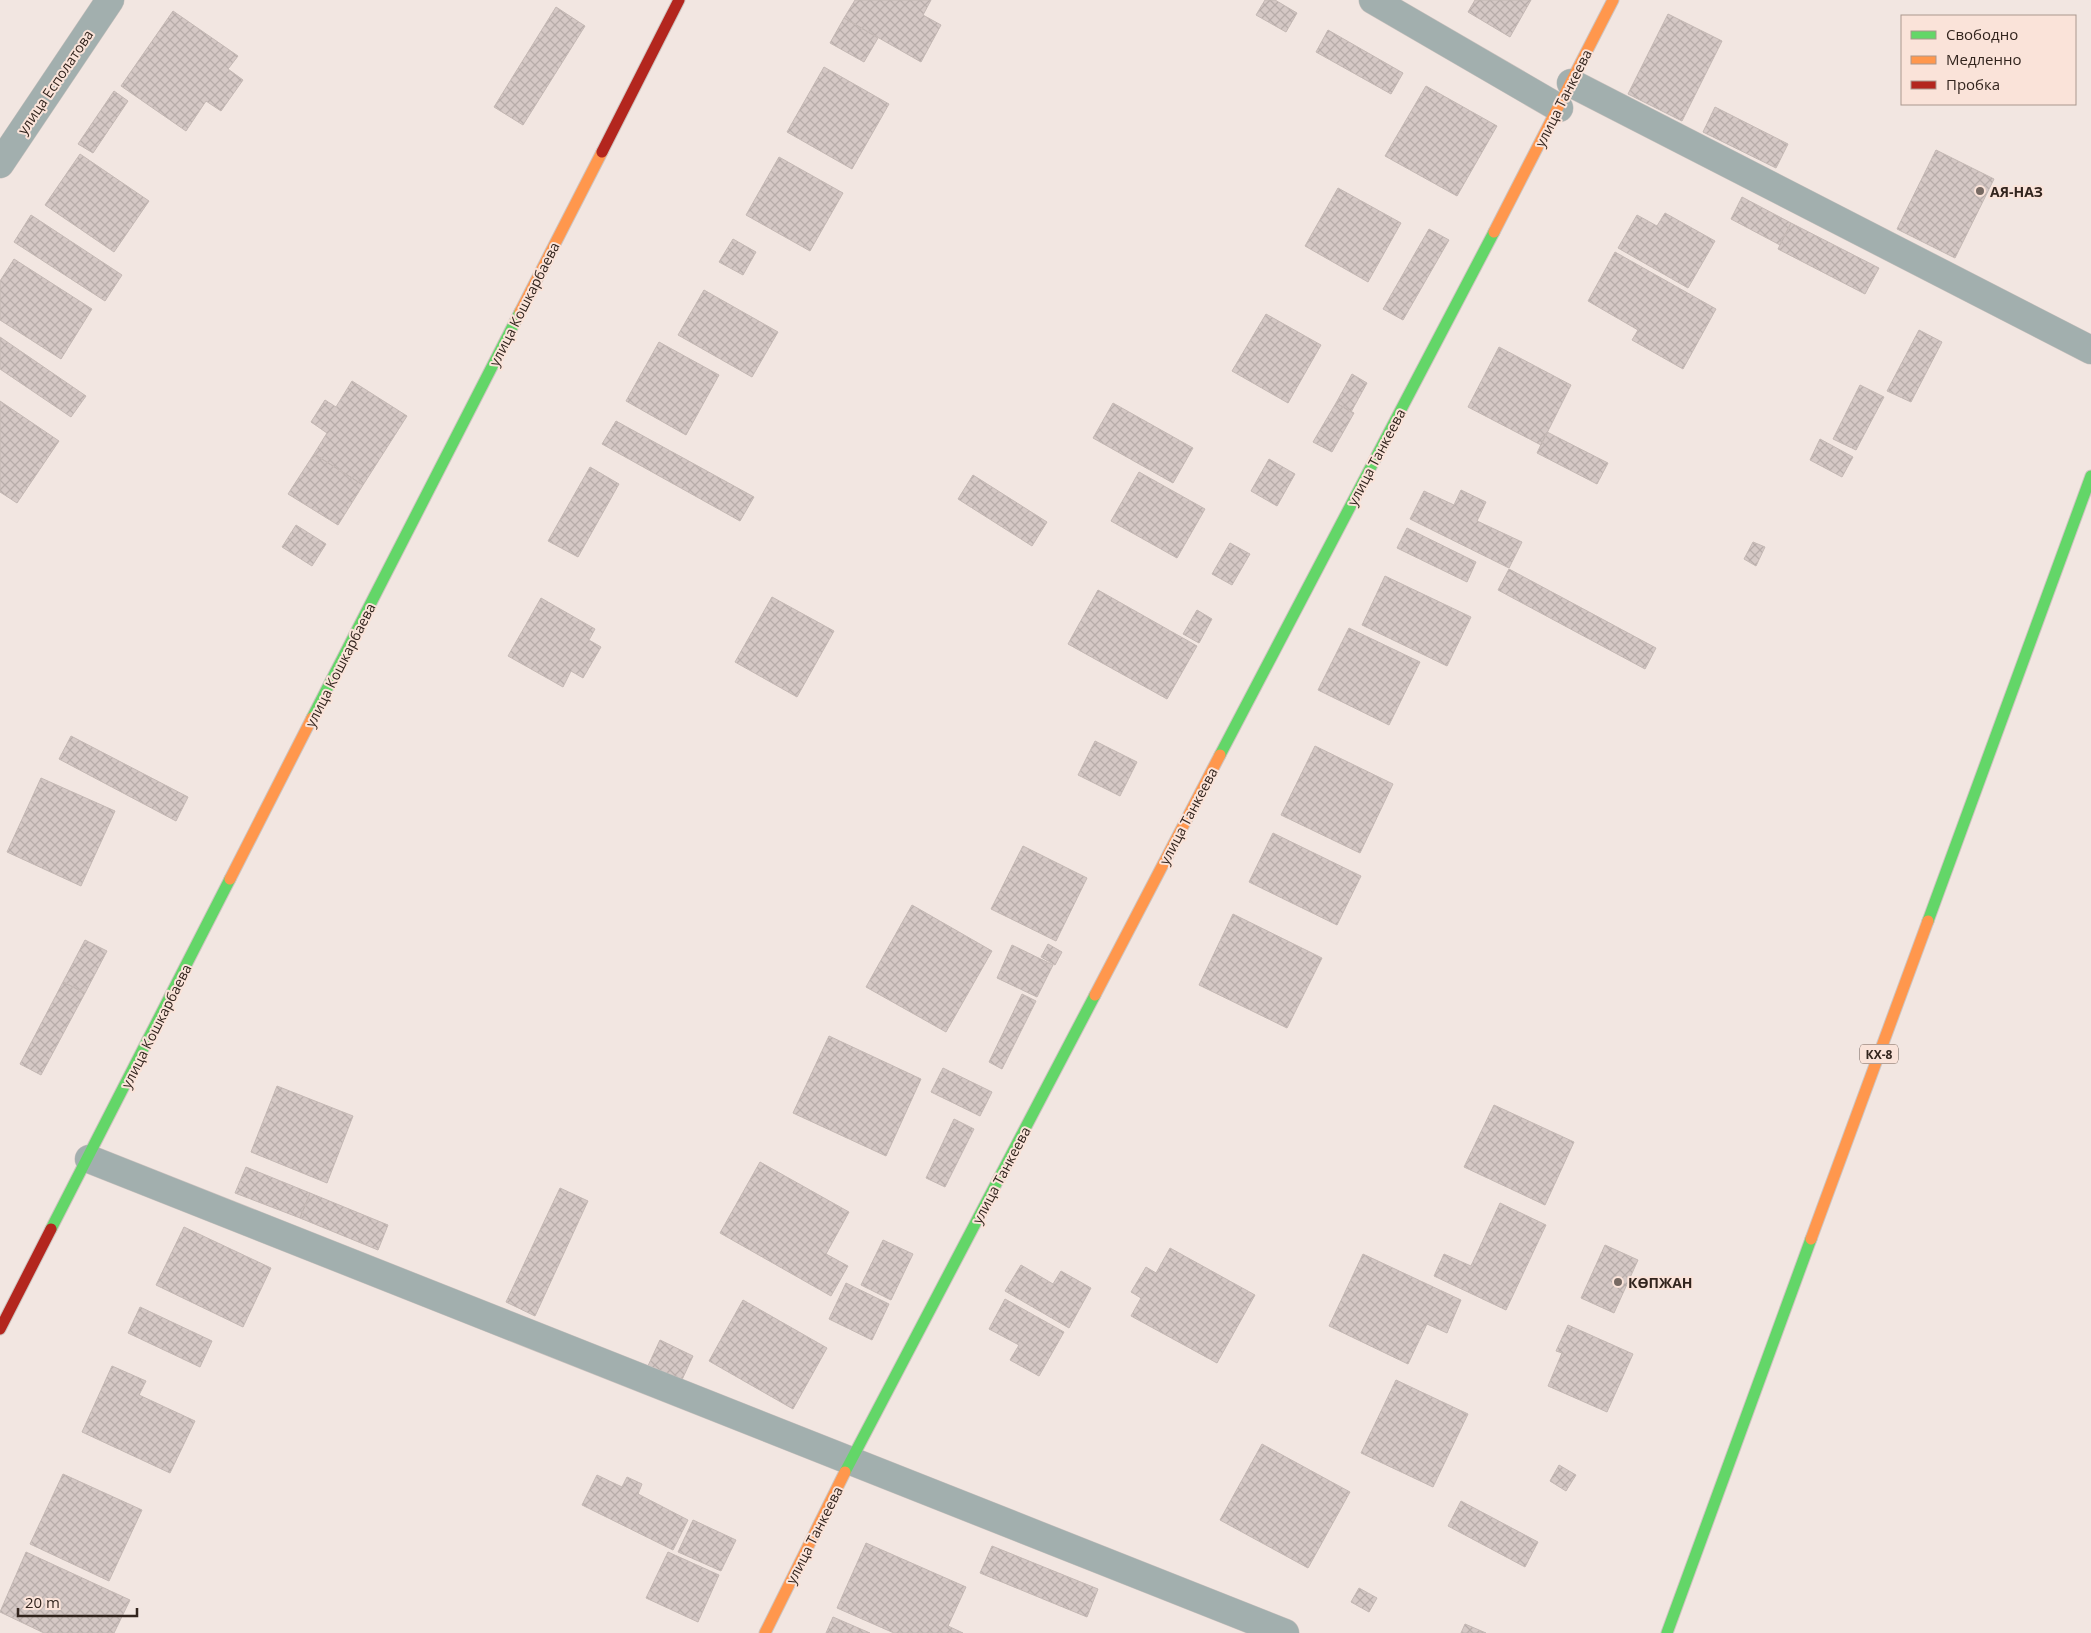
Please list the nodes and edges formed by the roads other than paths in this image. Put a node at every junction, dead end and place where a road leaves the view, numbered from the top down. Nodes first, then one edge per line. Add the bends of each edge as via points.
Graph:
1 (110, 0) edge
2 (679, 0) edge
3 (1373, 0) edge
4 (1613, 0) edge
5 (1571, 83) junction
6 (1559, 108) junction
7 (0, 164) edge
8 (2091, 350) edge
9 (2091, 476) edge
10 (89, 1158) junction
11 (0, 1329) edge
12 (851, 1460) junction
13 (765, 1633) edge
14 (1285, 1633) edge
15 (1666, 1633) edge

1 - 7 street, улица Есполатова
2 - 10 street, улица Кошкарбаева
3 - 6 street
4 - 5 street, улица Танкеева
5 - 6 street, улица Танкеева
5 - 8 street
6 - 12 street, улица Танкеева
9 - 15 street, КХ-8
10 - 11 street, улица Кошкарбаева
10 - 12 street
12 - 13 street, улица Танкеева
12 - 14 street

